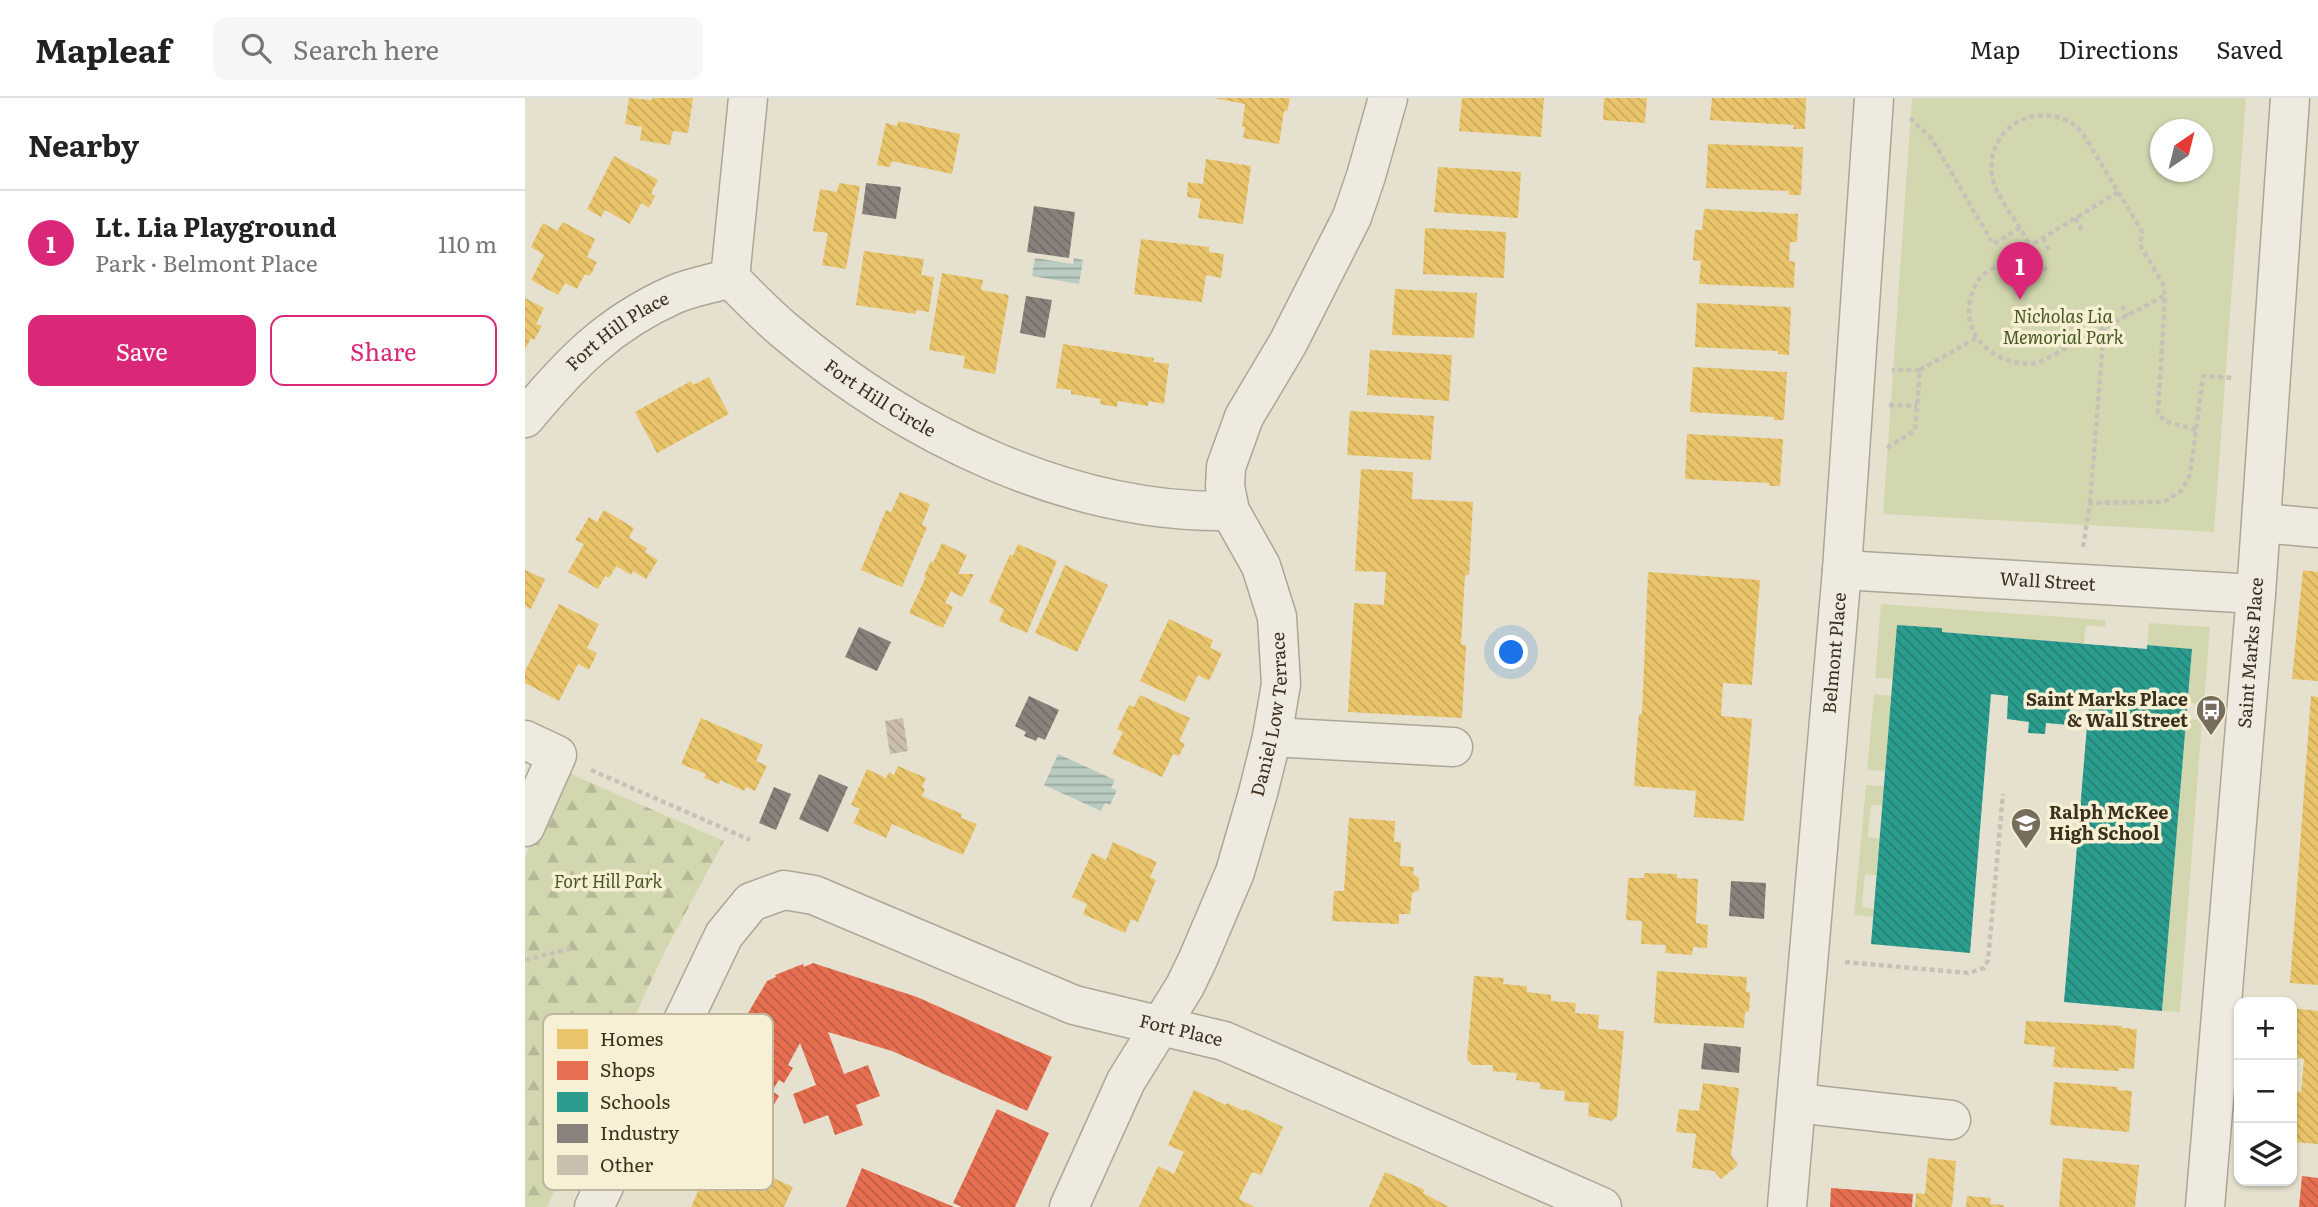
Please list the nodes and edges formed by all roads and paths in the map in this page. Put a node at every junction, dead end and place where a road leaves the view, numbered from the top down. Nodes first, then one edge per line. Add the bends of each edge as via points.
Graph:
1 (748, 98) edge
2 (1388, 98) edge
3 (2291, 98) edge
4 (1889, 105) edge
5 (2118, 192) junction
6 (2075, 219) junction
7 (2020, 228) junction
8 (2082, 230) dead end
9 (2043, 238) junction
10 (2030, 245) junction
11 (2049, 250) dead end
12 (2049, 267) dead end
13 (2043, 270) dead end
14 (730, 278) junction
15 (2165, 296) junction
16 (2122, 306) dead end
17 (2127, 316) junction
18 (2104, 328) junction
19 (1976, 338) junction
20 (1889, 369) dead end
21 (1920, 370) junction
22 (2235, 378) dead end
23 (1886, 404) dead end
24 (1917, 406) junction
25 (525, 418) edge
26 (2196, 430) junction
27 (1883, 450) dead end
28 (2090, 503) junction
29 (1230, 511) junction
30 (2261, 523) junction
31 (2318, 528) edge
32 (2083, 552) dead end
33 (1842, 570) junction
34 (2256, 594) junction
35 (1272, 737) junction
36 (541, 747) edge
37 (1453, 747) dead end
38 (2003, 794) dead end
39 (525, 827) edge
40 (750, 840) dead end
41 (573, 948) dead end
42 (525, 960) edge
43 (1841, 962) dead end
44 (686, 1014) edge
45 (1161, 1026) junction
46 (1797, 1103) junction
47 (1951, 1120) dead end
48 (602, 1190) edge
49 (1548, 1197) edge
50 (594, 1207) edge
51 (1069, 1207) edge
52 (1602, 1207) edge
53 (1787, 1207) edge
54 (2204, 1207) edge

1 - 14 street
2 - 29 street, Daniel Low Terrace via 1352,217 1234,439 1226,467
3 - 30 street, Saint Marks Place
4 - 7 path via 1932,139 1993,244
4 - 33 street, Belmont Place
5 - 6 path
5 - 7 path via 2076,127 2053,113 2022,115 2001,134 1992,162 1998,191
5 - 15 path via 2142,232 2138,246 2163,284
6 - 8 path
6 - 9 path
7 - 10 path
9 - 10 path
9 - 11 path
10 - 19 path via 1989,269 1976,283 1969,307
12 - 13 path
14 - 25 street, Fort Hill Place via 676,294 628,318 587,349
14 - 29 street, Fort Hill Circle via 782,329 836,372 905,418 976,454 1059,485 1135,505
15 - 17 path
15 - 26 path via 2158,413 2165,421
16 - 17 path
17 - 18 path
18 - 19 path via 2038,363 2022,365 1997,356
18 - 28 path
19 - 21 path
20 - 21 path
21 - 24 path
22 - 26 path via 2203,376
23 - 24 path
24 - 27 path via 1915,430
26 - 28 path via 2190,475 2172,499
28 - 32 path
29 - 35 street, Daniel Low Terrace via 1261,566 1276,617 1281,684
30 - 31 street
30 - 34 street, Saint Marks Place
33 - 34 street, Wall Street
33 - 46 street, Belmont Place
34 - 54 street, Saint Marks Place
35 - 37 street
35 - 45 street, Daniel Low Terrace via 1235,872 1194,968
36 - 39 street
36 - 40 path
38 - 43 path via 1988,960 1983,968 1968,973
41 - 42 path
44 - 45 street, Fort Place via 724,935 751,902 784,890 814,895 1074,1005
45 - 49 street, Fort Place via 1224,1041
45 - 51 street, Daniel Low Terrace via 1126,1082
46 - 47 street
46 - 53 street, Belmont Place
48 - 50 street, Fort Place
49 - 52 street, Fort Place

